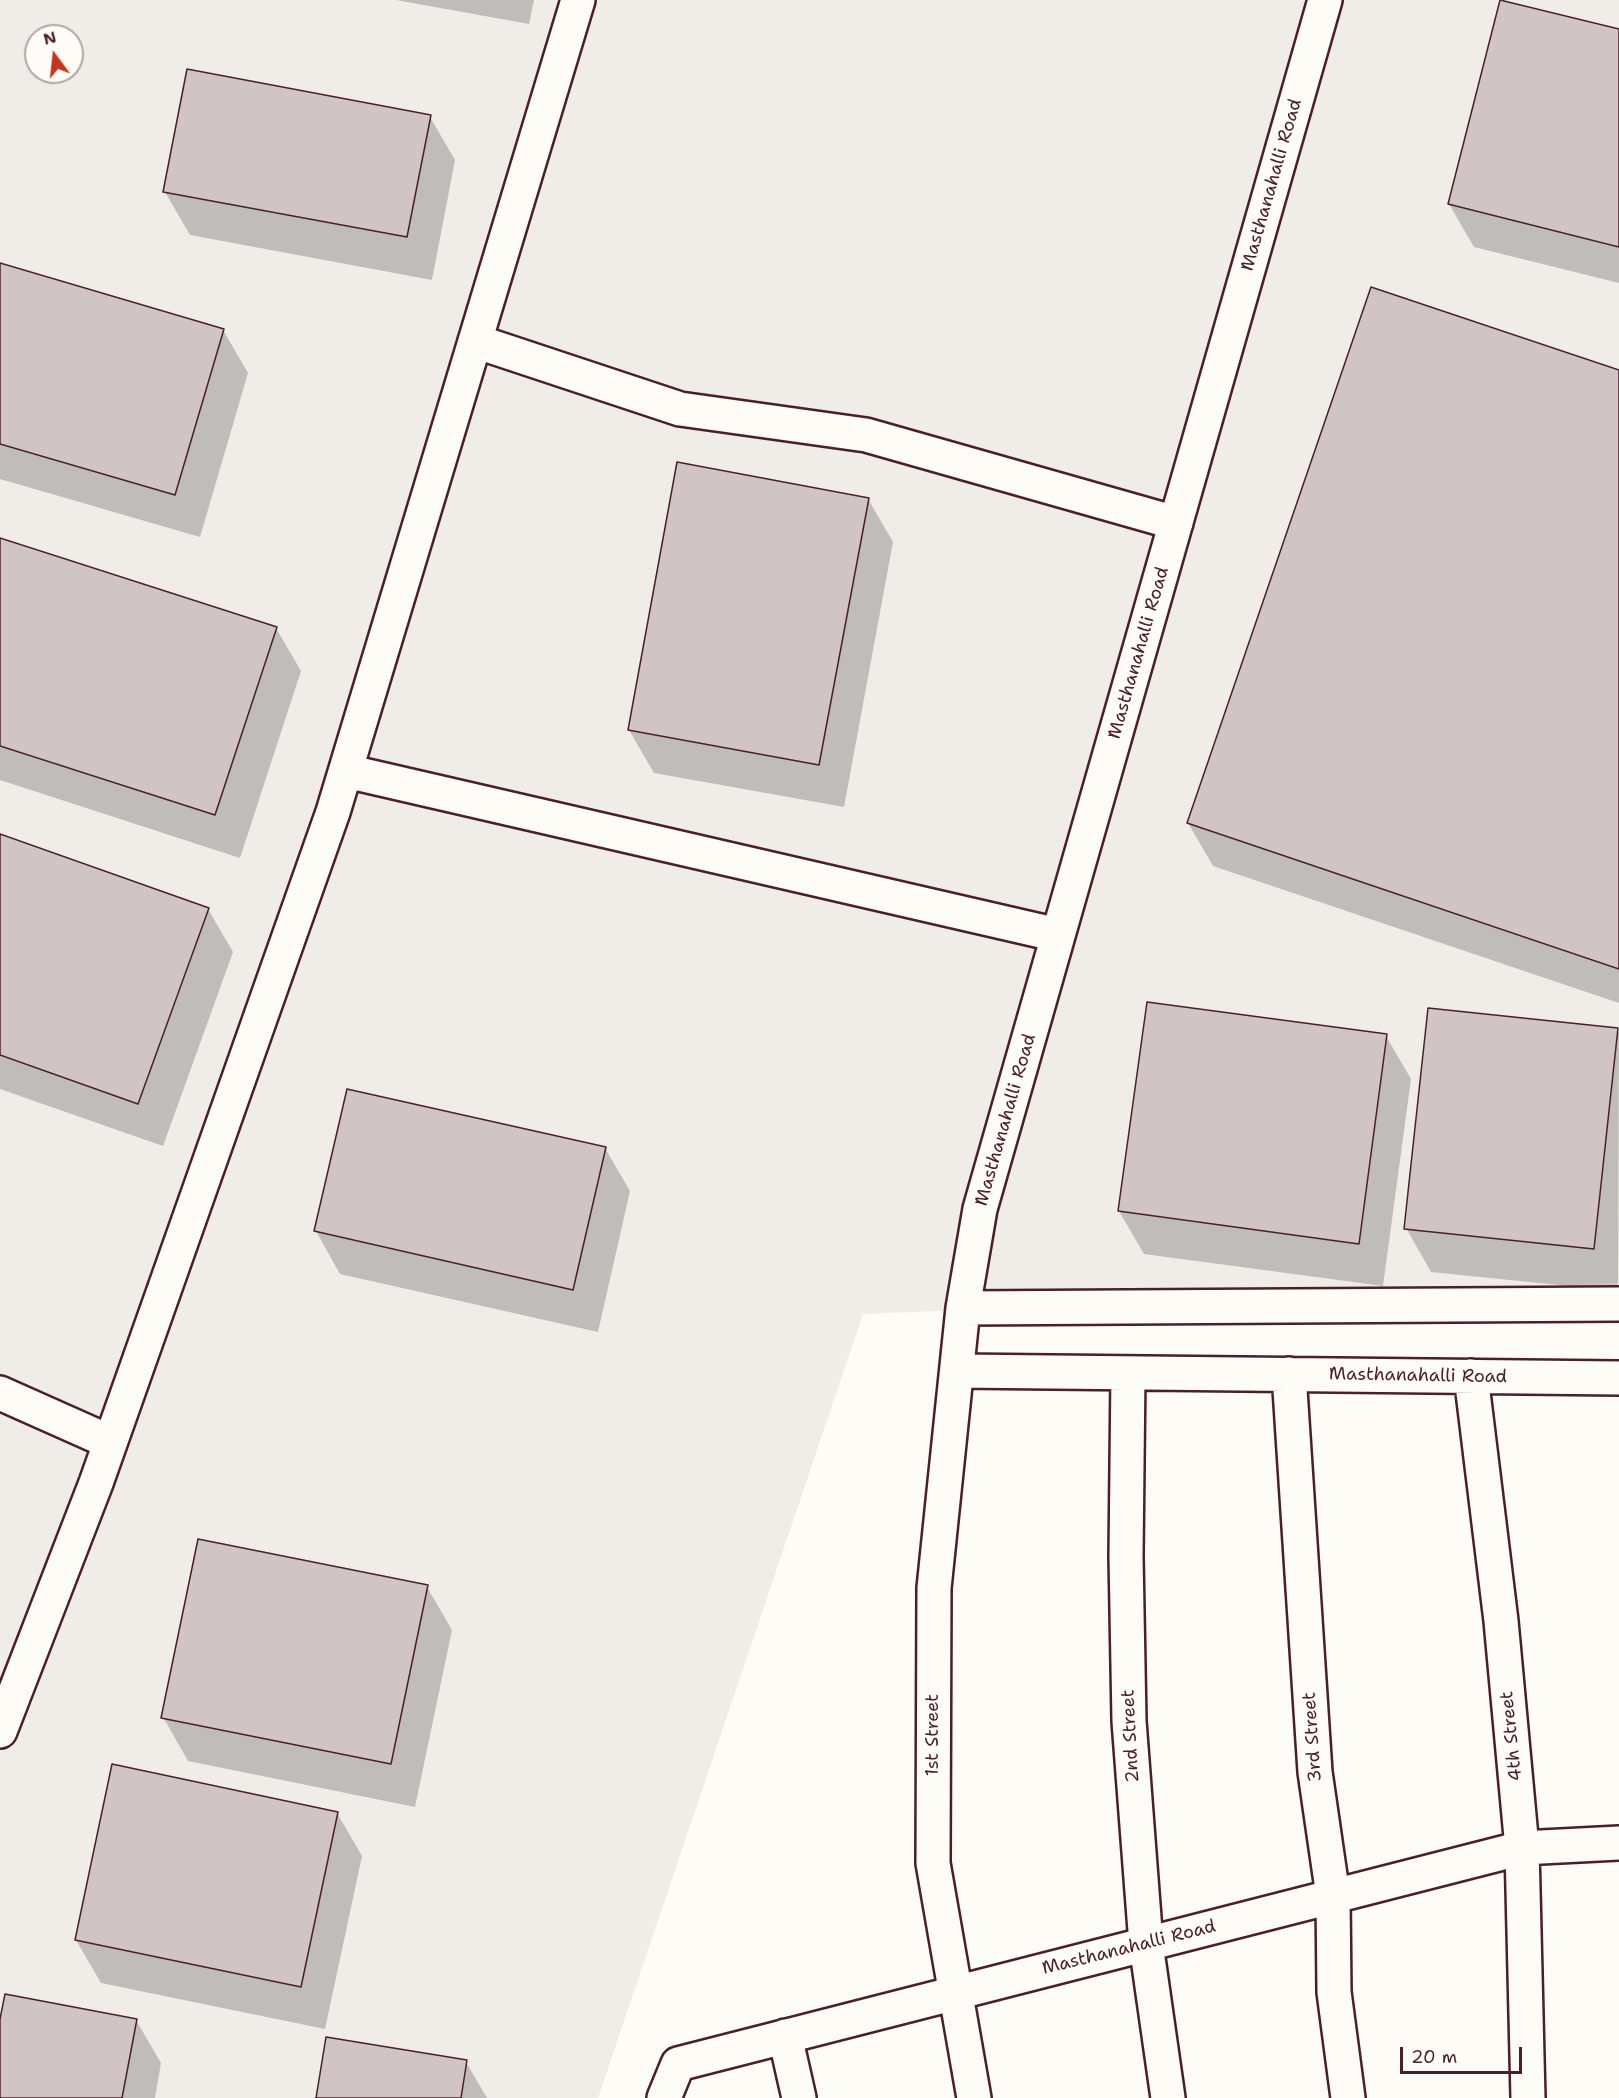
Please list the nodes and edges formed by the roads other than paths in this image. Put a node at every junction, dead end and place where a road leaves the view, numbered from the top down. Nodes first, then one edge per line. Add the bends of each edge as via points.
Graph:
1 (578, 0) edge
2 (1325, 0) edge
3 (475, 340) junction
4 (1176, 523) junction
5 (346, 771) junction
6 (1058, 935) junction
7 (1619, 1304) edge
8 (963, 1308) junction
9 (957, 1371) junction
10 (1128, 1373) junction
11 (1290, 1374) junction
12 (1471, 1376) junction
13 (1619, 1378) edge
14 (0, 1393) edge
15 (110, 1442) junction
16 (0, 1731) edge
17 (1619, 1843) edge
18 (1522, 1848) junction
19 (1333, 1896) junction
20 (1146, 1944) junction
21 (955, 1993) junction
22 (785, 2036) junction
23 (664, 2098) edge
24 (799, 2098) edge
25 (974, 2098) edge
26 (1168, 2098) edge
27 (1348, 2098) edge
28 (1528, 2098) edge

1 - 3 street
2 - 4 street, Masthanahalli Road
3 - 4 street via 681,409 866,435
3 - 5 street
4 - 6 street, Masthanahalli Road
5 - 6 street
5 - 15 street
6 - 8 street, Masthanahalli Road via 980,1209
7 - 8 street
8 - 9 street, Masthanahalli Road
9 - 10 street, Masthanahalli Road
9 - 21 street, 1st Street via 934,1588 933,1720 933,1863
10 - 11 street, Masthanahalli Road
10 - 20 street, 2nd Street via 1129,1721
11 - 12 street, Masthanahalli Road
11 - 19 street, 3rd Street via 1314,1773
12 - 13 street, Masthanahalli Road
12 - 18 street, 4th Street via 1501,1622
14 - 15 street
15 - 16 street
17 - 18 street, Masthanahalli Road
18 - 19 street, Masthanahalli Road
18 - 28 street, 4th Street
19 - 20 street, Masthanahalli Road
19 - 27 street, 3rd Street via 1334,1992
20 - 21 street, Masthanahalli Road
20 - 26 street, 2nd Street
21 - 22 street, Masthanahalli Road
21 - 25 street, 1st Street
22 - 23 street, Masthanahalli Road via 678,2064
22 - 24 street

